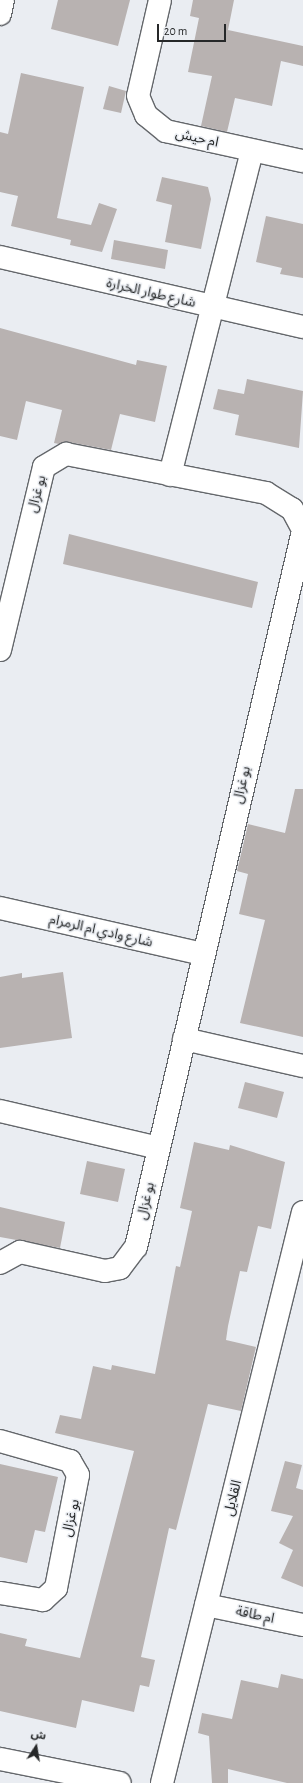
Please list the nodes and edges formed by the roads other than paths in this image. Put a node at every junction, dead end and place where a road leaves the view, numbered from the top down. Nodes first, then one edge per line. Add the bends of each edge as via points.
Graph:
1 (3, 0) edge
2 (160, 0) edge
3 (0, 14) edge
4 (252, 151) junction
5 (303, 161) edge
6 (0, 257) edge
7 (214, 308) junction
8 (303, 328) edge
9 (170, 475) junction
10 (303, 531) edge
11 (0, 650) edge
12 (0, 908) edge
13 (202, 954) junction
14 (184, 1039) junction
15 (303, 1066) edge
16 (0, 1111) edge
17 (159, 1148) junction
18 (303, 1213) edge
19 (0, 1263) edge
20 (0, 1441) edge
21 (0, 1593) edge
22 (206, 1605) junction
23 (303, 1625) edge
24 (0, 1759) edge
25 (120, 1783) edge
26 (162, 1783) edge

1 - 3 street
2 - 4 street, ام حيش via 138,96 146,115 166,131
4 - 5 street, ام حيش
4 - 7 street
6 - 7 street, شارع طوار الخرارة
7 - 8 street, شارع طوار الخرارة
7 - 9 street
9 - 10 street, بو غزال via 266,493 292,509
9 - 11 street, بو غزال via 66,454 44,467
10 - 13 street, بو غزال
12 - 13 street, شارع وادي ام الرمرام
13 - 14 street, بو غزال
14 - 15 street
14 - 17 street, بو غزال
16 - 17 street
17 - 19 street, بو غزال via 136,1247 120,1268 105,1272 20,1252
18 - 22 street, القلايل
20 - 21 street, بو غزال via 70,1461 78,1475 56,1588 43,1600
22 - 23 street, ام طاقة
22 - 26 street, القلايل
24 - 25 street

